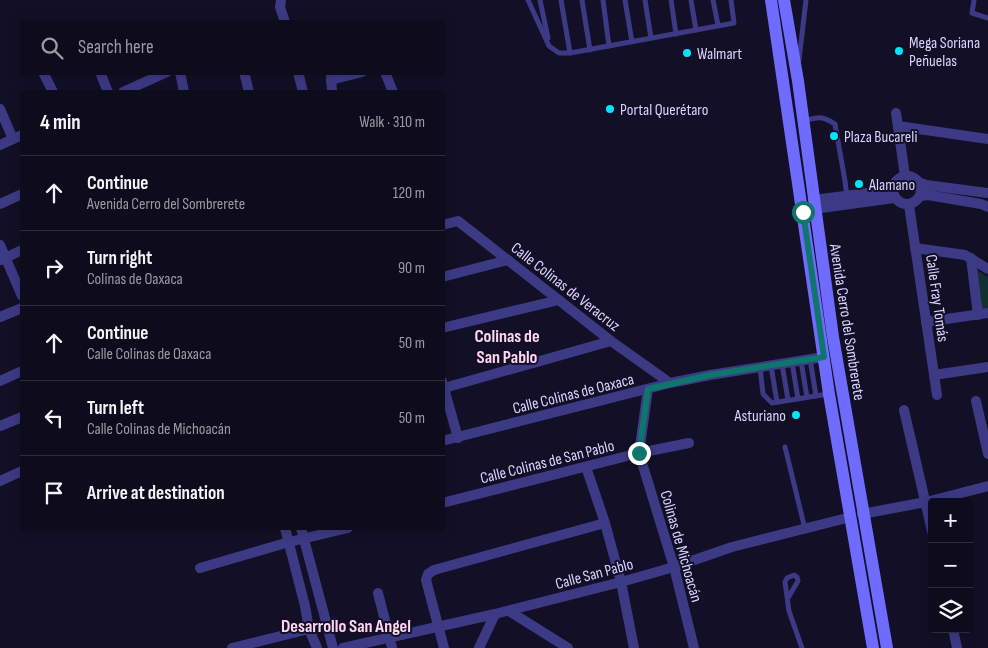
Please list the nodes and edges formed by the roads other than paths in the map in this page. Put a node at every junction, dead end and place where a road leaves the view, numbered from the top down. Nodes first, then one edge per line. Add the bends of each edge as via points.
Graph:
1 (281, 0) edge
2 (528, 0) edge
3 (540, 0) edge
4 (561, 0) edge
5 (582, 0) edge
6 (603, 0) edge
7 (625, 0) edge
8 (645, 0) edge
9 (671, 0) edge
10 (691, 0) edge
11 (713, 0) edge
12 (731, 0) edge
13 (771, 0) edge
14 (784, 0) edge
15 (806, 0) edge
16 (974, 0) edge
17 (988, 18) edge
18 (284, 20) edge
19 (718, 25) junction
20 (696, 30) junction
21 (676, 34) junction
22 (651, 38) junction
23 (632, 42) junction
24 (549, 46) junction
25 (609, 46) junction
26 (590, 50) junction
27 (570, 53) junction
28 (44, 75) edge
29 (101, 75) edge
30 (160, 75) edge
31 (181, 75) edge
32 (245, 75) edge
33 (299, 75) edge
34 (386, 75) edge
35 (797, 75) junction
36 (331, 76) edge
37 (52, 90) edge
38 (107, 90) edge
39 (127, 90) edge
40 (184, 90) edge
41 (248, 90) edge
42 (302, 90) edge
43 (332, 90) edge
44 (392, 90) edge
45 (0, 109) edge
46 (896, 113) dead end
47 (802, 121) junction
48 (898, 126) junction
49 (18, 137) edge
50 (988, 139) edge
51 (0, 144) edge
52 (905, 176) junction
53 (918, 182) junction
54 (988, 193) edge
55 (893, 194) junction
56 (20, 195) edge
57 (920, 196) junction
58 (847, 200) junction
59 (0, 204) edge
60 (814, 204) junction
61 (909, 205) junction
62 (988, 207) edge
63 (445, 224) edge
64 (0, 245) edge
65 (915, 248) junction
66 (20, 251) edge
67 (972, 258) junction
68 (3, 259) edge
69 (508, 260) junction
70 (988, 269) edge
71 (445, 276) edge
72 (20, 292) edge
73 (559, 300) junction
74 (20, 309) edge
75 (983, 314) edge
76 (0, 317) edge
77 (926, 322) junction
78 (445, 327) edge
79 (611, 341) junction
80 (824, 357) junction
81 (796, 361) junction
82 (771, 366) junction
83 (760, 367) junction
84 (988, 367) edge
85 (20, 372) edge
86 (934, 375) junction
87 (0, 381) edge
88 (445, 383) edge
89 (670, 383) junction
90 (648, 389) junction
91 (445, 391) edge
92 (829, 394) junction
93 (937, 395) dead end
94 (816, 396) junction
95 (807, 397) junction
96 (798, 398) junction
97 (788, 400) junction
98 (976, 401) dead end
99 (777, 402) junction
100 (904, 410) dead end
101 (20, 417) edge
102 (0, 426) edge
103 (458, 438) junction
104 (445, 440) edge
105 (689, 443) dead end
106 (785, 447) dead end
107 (639, 453) junction
108 (988, 454) edge
109 (586, 467) junction
110 (20, 472) edge
111 (0, 481) edge
112 (988, 486) edge
113 (926, 502) junction
114 (445, 503) edge
115 (928, 512) edge
116 (857, 516) junction
117 (605, 523) junction
118 (805, 528) junction
119 (286, 530) edge
120 (302, 530) edge
121 (340, 530) edge
122 (304, 539) junction
123 (289, 542) junction
124 (674, 567) junction
125 (200, 568) dead end
126 (621, 582) junction
127 (378, 593) dead end
128 (788, 598) dead end
129 (509, 611) junction
130 (495, 614) junction
131 (438, 627) junction
132 (309, 629) junction
133 (954, 633) edge
134 (390, 643) edge
135 (232, 648) edge
136 (317, 648) edge
137 (333, 648) edge
138 (343, 648) edge
139 (444, 648) edge
140 (479, 648) edge
141 (568, 648) edge
142 (634, 648) edge
143 (694, 648) edge
144 (802, 648) edge
145 (873, 648) edge
146 (887, 648) edge
147 (957, 648) edge

1 - 18 street
2 - 24 lane
3 - 24 lane
4 - 27 lane
5 - 26 lane
6 - 25 lane
7 - 23 lane
8 - 22 lane
9 - 21 lane
10 - 20 lane
11 - 19 lane
12 - 19 lane via 734,23
13 - 80 main road, Avenida Cerro del Sombrerete
14 - 35 main road, Avenida Cerro del Sombrerete
15 - 35 lane
16 - 17 lane via 972,13
19 - 20 lane
20 - 21 lane
21 - 22 lane
22 - 23 lane
23 - 25 lane
24 - 27 lane via 559,53
25 - 26 lane
26 - 27 lane
28 - 37 street
29 - 38 street
30 - 39 street
31 - 40 street
32 - 41 street
33 - 42 street
34 - 44 street
35 - 47 main road, Avenida Cerro del Sombrerete
36 - 43 street
45 - 49 street
46 - 48 street
47 - 58 lane via 825,117 835,124
47 - 60 main road, Avenida Cerro del Sombrerete
48 - 50 street
48 - 52 street
49 - 51 street
52 - 53 street
52 - 55 street via 896,180
53 - 54 street
53 - 57 street
55 - 58 street
55 - 61 street via 902,204
56 - 59 street
57 - 61 street
57 - 62 street
58 - 60 street
60 - 116 main road, Avenida Cerro del Sombrerete
61 - 65 street, Calle Fray Tomás
63 - 69 street, Calle Colinas de Veracruz via 458,221
64 - 68 street
65 - 67 street
65 - 77 street, Calle Fray Tomás
66 - 68 street
67 - 70 street
67 - 75 street
68 - 72 street
69 - 71 street
69 - 73 street, Calle Colinas de Veracruz
73 - 78 street
73 - 79 street, Calle Colinas de Veracruz
74 - 76 street
75 - 77 street
77 - 86 street, Calle Fray Tomás
79 - 88 street
79 - 89 street, Calle Colinas de Veracruz
80 - 81 street, Calle Colinas de Oaxaca
80 - 92 main road, Avenida Cerro del Sombrerete
81 - 82 street, Calle Colinas de Oaxaca
81 - 94 lane
81 - 95 lane
81 - 96 lane
81 - 97 lane
82 - 83 street, Calle Colinas de Oaxaca
82 - 99 lane
83 - 89 street, Calle Colinas de Oaxaca
83 - 99 lane via 763,394 772,403
84 - 86 street
85 - 87 street
86 - 93 street, Calle Fray Tomás
89 - 90 street, Calle Colinas de Oaxaca
90 - 103 street, Calle Colinas de Oaxaca
90 - 107 street
91 - 103 street
92 - 94 lane
92 - 116 main road, Avenida Cerro del Sombrerete
94 - 95 lane
95 - 96 lane
96 - 97 lane
97 - 99 lane
98 - 108 street
100 - 113 street
101 - 102 street
103 - 104 street, Calle Colinas de Oaxaca
105 - 107 street, Calle Colinas de San Pablo
106 - 118 lane
107 - 109 street, Calle Colinas de San Pablo
107 - 124 street, Colinas de Michoacán
109 - 114 street, Calle Colinas de San Pablo
109 - 117 street
110 - 111 street
112 - 113 street, Calle San Pablo
113 - 115 street
113 - 116 street, Calle San Pablo
116 - 118 street, Calle San Pablo
116 - 145 main road, Avenida Cerro del Sombrerete
116 - 146 main road, Avenida Cerro del Sombrerete
117 - 126 street
117 - 131 street via 434,570 426,580
118 - 124 street, Calle San Pablo via 732,547
119 - 123 street
120 - 122 street
121 - 122 street
122 - 123 street
122 - 137 street
123 - 125 street
123 - 132 street
124 - 126 street, Calle San Pablo
124 - 143 street, Colinas de Michoacán
126 - 129 street, Calle San Pablo
126 - 142 street
127 - 134 street
128 - 144 lane via 789,611
129 - 130 street, Calle San Pablo
129 - 141 street
130 - 131 street, Calle San Pablo
130 - 140 street
131 - 134 street, Calle San Pablo
131 - 139 street
132 - 135 street
132 - 136 street
133 - 147 street
134 - 138 street, Calle San Pablo

